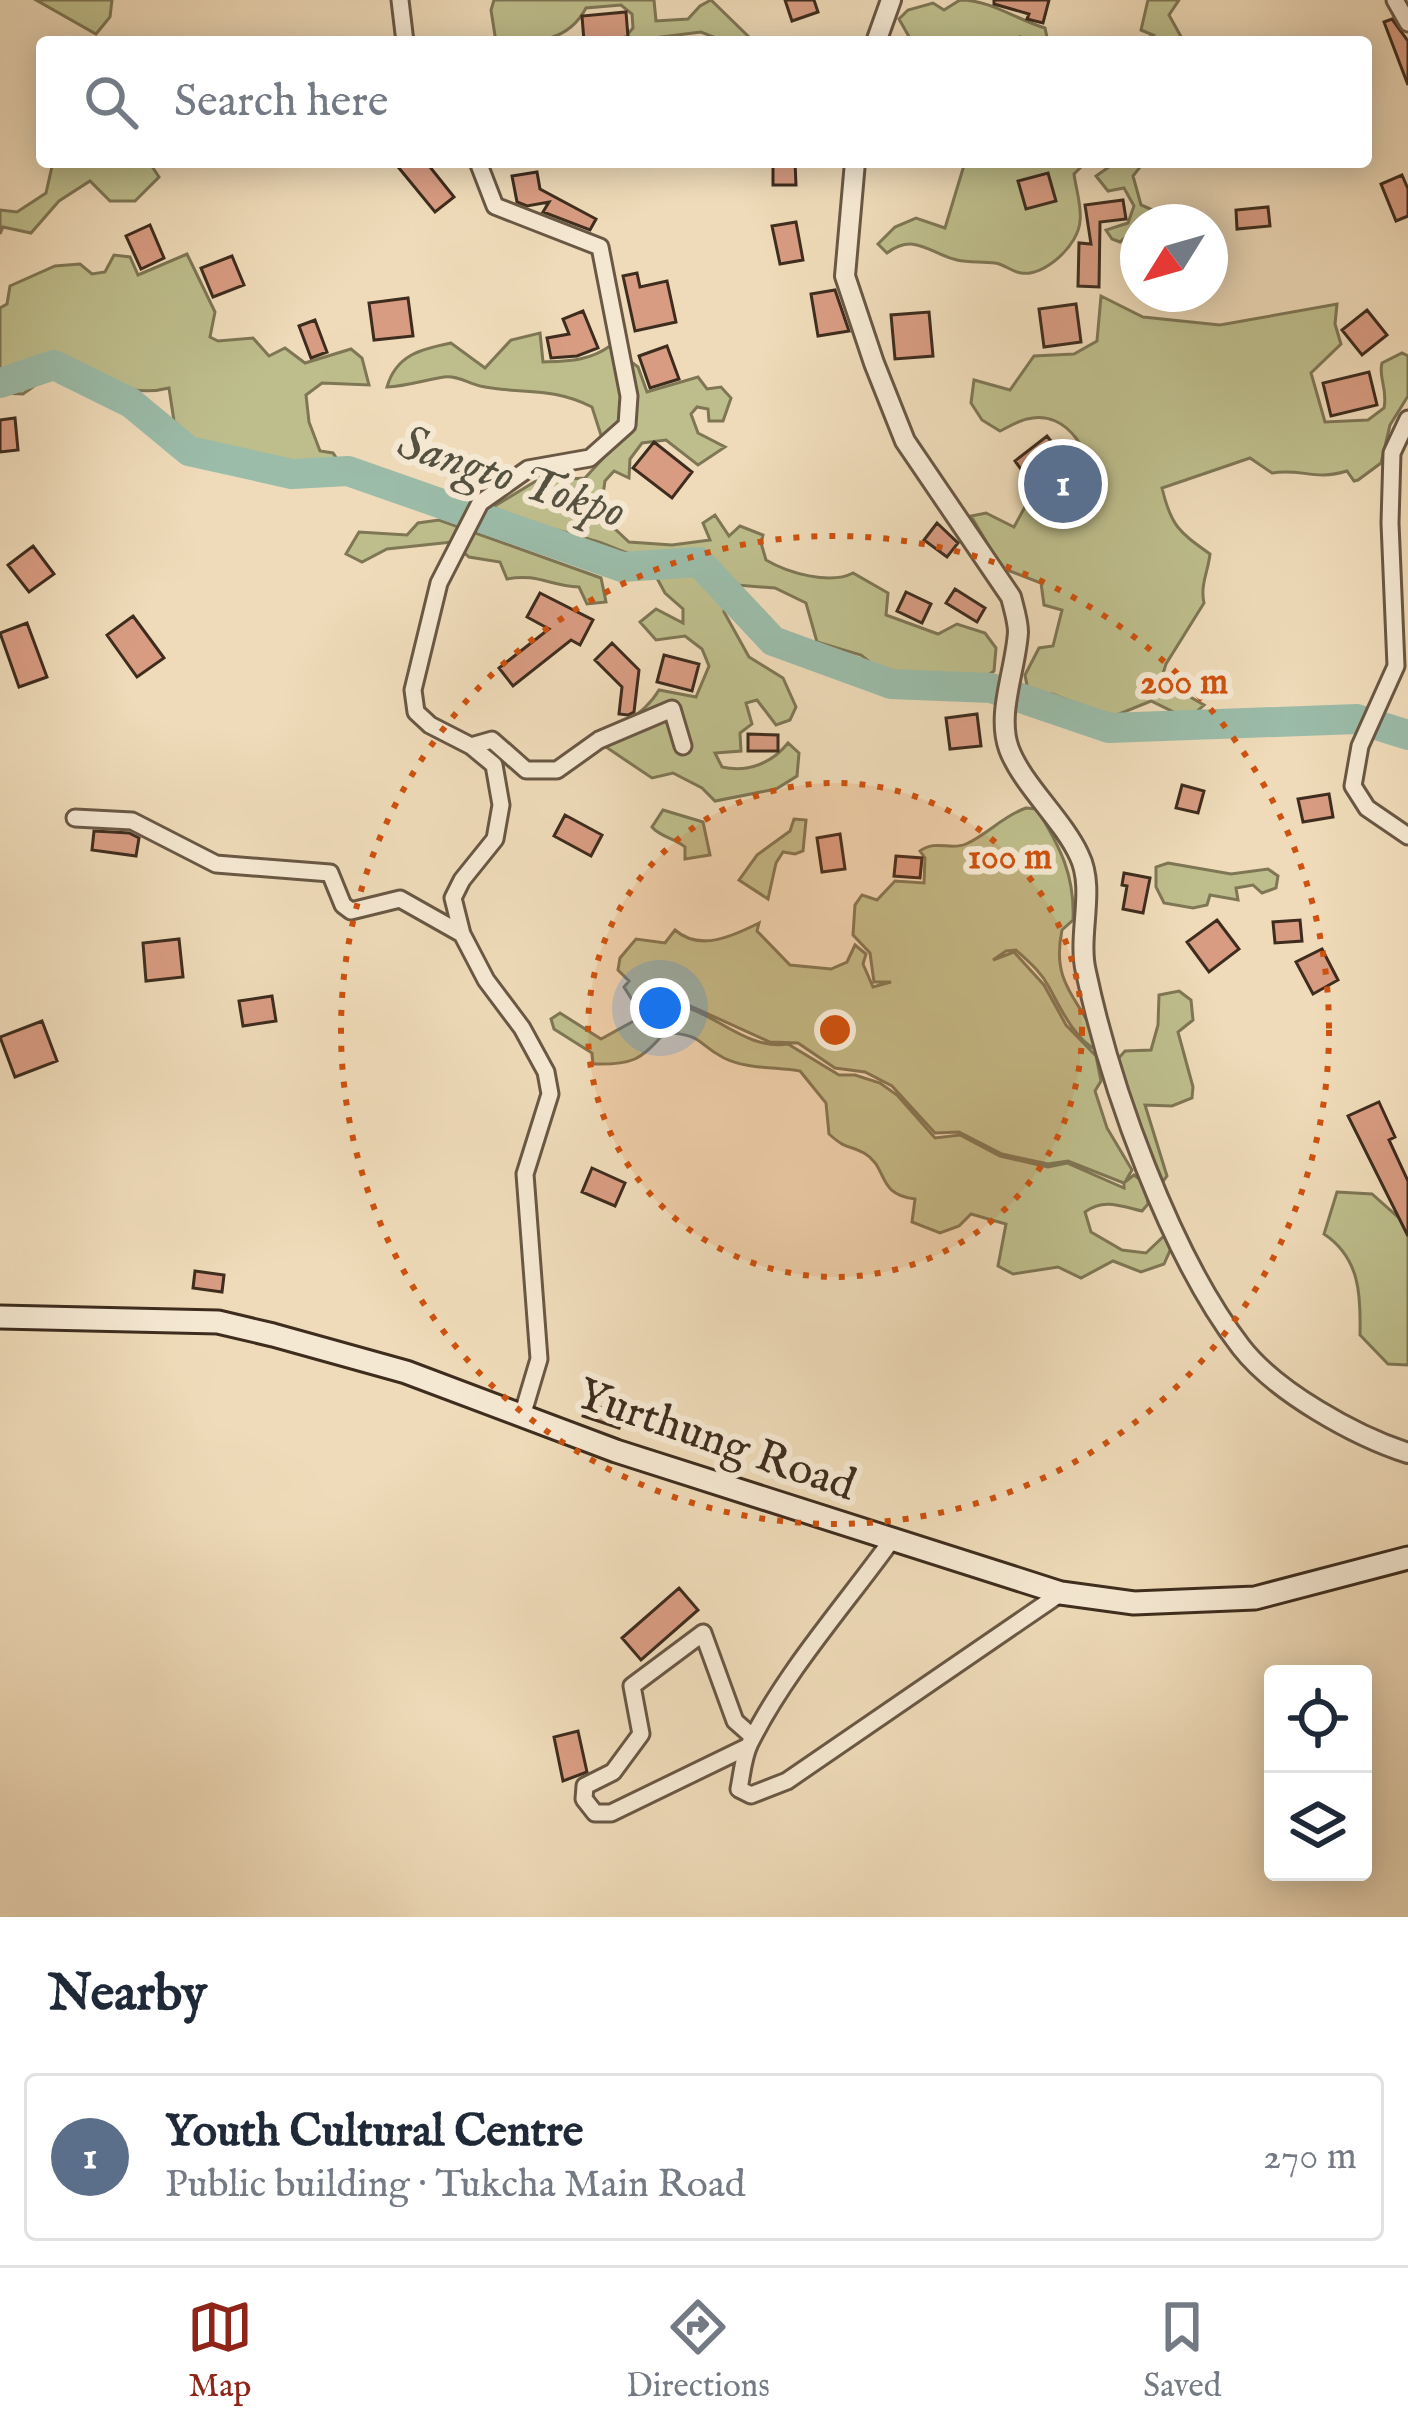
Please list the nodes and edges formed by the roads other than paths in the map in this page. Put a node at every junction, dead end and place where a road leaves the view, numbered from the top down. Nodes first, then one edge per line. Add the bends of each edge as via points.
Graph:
1 (400, 0) edge
2 (891, 0) edge
3 (1395, 0) edge
4 (1408, 23) edge
5 (404, 36) edge
6 (878, 36) edge
7 (480, 168) edge
8 (854, 168) edge
9 (1408, 419) edge
10 (471, 746) junction
11 (683, 746) dead end
12 (76, 818) dead end
13 (1408, 836) edge
14 (462, 934) junction
15 (0, 1317) edge
16 (521, 1416) junction
17 (1408, 1453) edge
18 (891, 1541) junction
19 (1408, 1558) edge
20 (1061, 1594) junction
21 (750, 1742) junction

1 - 5 street
2 - 6 street
3 - 4 street
7 - 10 street via 495,206 599,247 629,396 627,425 590,458 528,470 480,503 439,583 413,690 416,712
8 - 17 street via 845,276 905,441 1011,597 1018,627 1008,748 1081,856 1082,958 1158,1196 1243,1350 1300,1399 1370,1441
9 - 13 street via 1392,453 1396,666 1360,746 1353,786
10 - 11 street via 492,740 526,770 557,770 599,740 672,709
10 - 14 street via 494,765 501,805 495,839 453,898
12 - 14 street via 132,821 216,864 330,873 351,911 400,899
14 - 16 street via 522,1028 550,1094 525,1174 538,1359
15 - 16 main road, Yurthung Road via 218,1322 406,1372
16 - 18 main road, Yurthung Road
18 - 20 main road, Yurthung Road
18 - 21 street
19 - 20 main road, Yurthung Road via 1255,1598 1134,1603
20 - 21 street via 787,1781 751,1795 739,1789
21 - 21 street via 611,1813 596,1813 584,1799 585,1786 613,1772 641,1734 632,1686 703,1633

